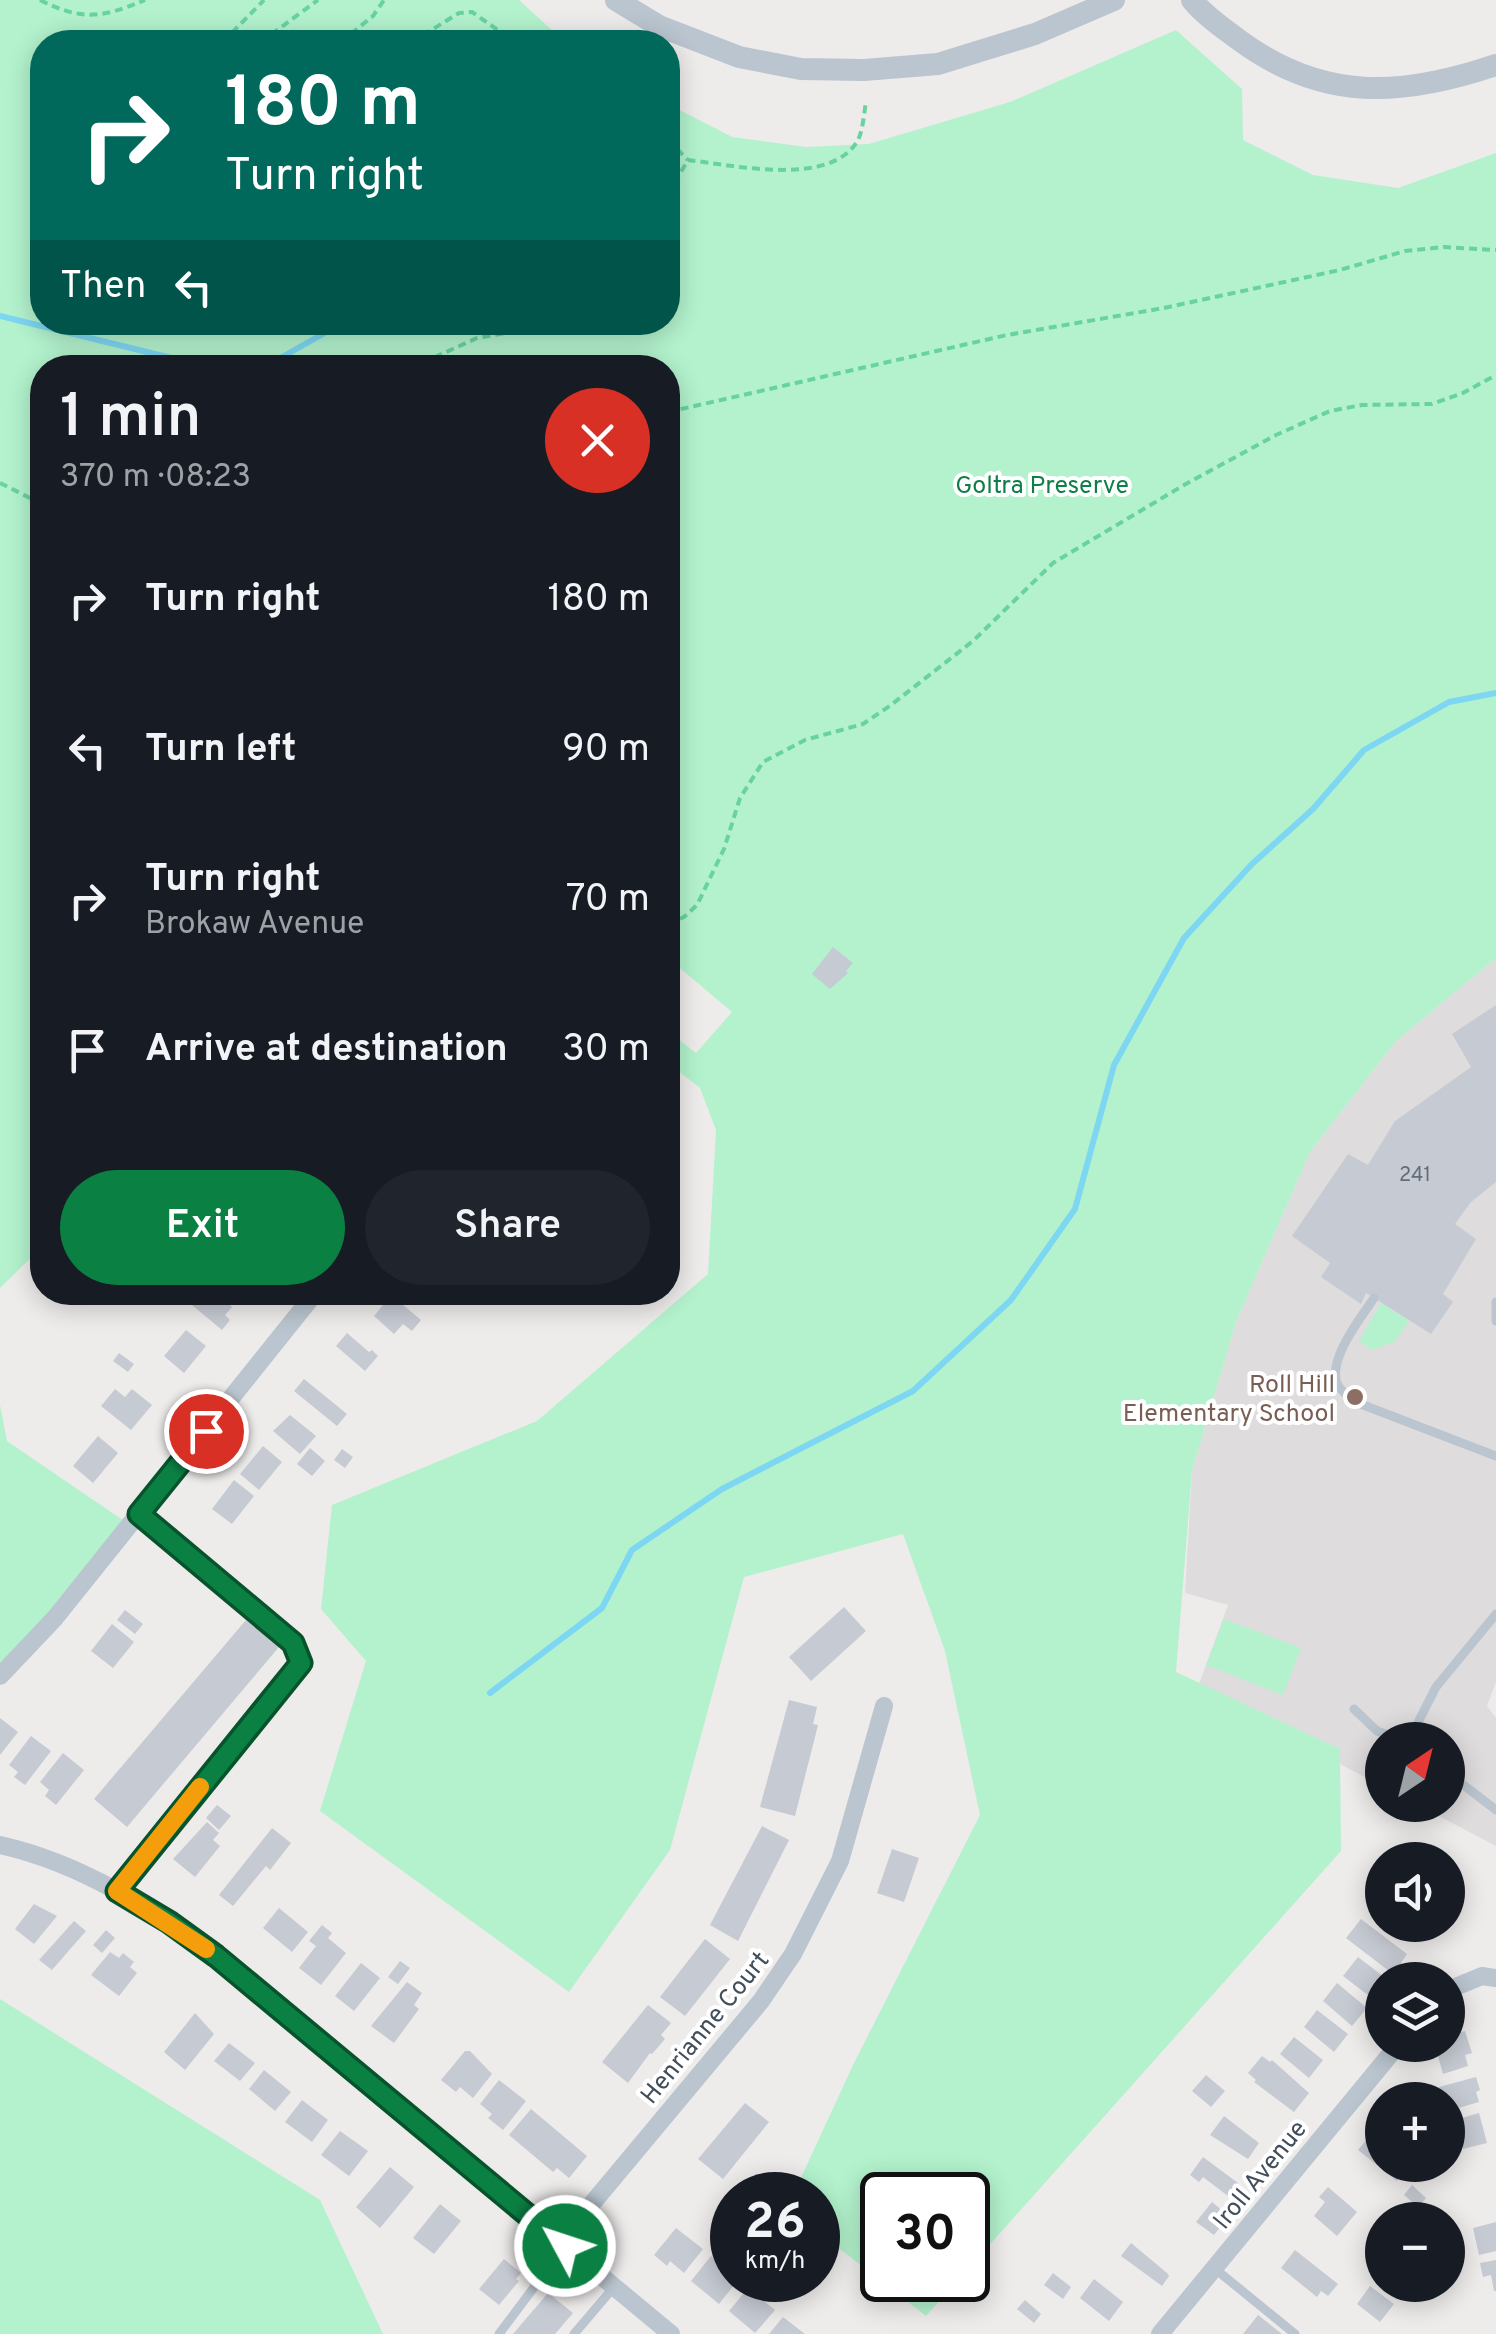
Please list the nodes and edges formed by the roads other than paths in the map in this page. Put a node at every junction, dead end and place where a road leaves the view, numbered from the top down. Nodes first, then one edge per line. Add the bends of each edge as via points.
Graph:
1 (616, 0) edge
2 (1114, 0) edge
3 (1192, 0) edge
4 (668, 30) edge
5 (680, 35) edge
6 (1496, 65) edge
7 (1374, 1298) dead end
8 (1496, 1302) edge
9 (306, 1305) edge
10 (1496, 1321) edge
11 (1496, 1456) edge
12 (139, 1514) junction
13 (1496, 1614) edge
14 (0, 1676) edge
15 (884, 1706) dead end
16 (1354, 1709) dead end
17 (1367, 1722) edge
18 (1416, 1722) edge
19 (1465, 1786) edge
20 (1496, 1810) edge
21 (0, 1845) edge
22 (117, 1891) junction
23 (1496, 1978) edge
24 (1465, 1983) edge
25 (1384, 2062) edge
26 (562, 2244) junction
27 (1214, 2268) junction
28 (614, 2287) junction
29 (499, 2334) edge
30 (574, 2334) edge
31 (672, 2334) edge
32 (1160, 2334) edge
33 (1296, 2334) edge

1 - 4 street
2 - 5 street via 938,64 864,70 802,69 739,57
3 - 6 street via 1250,48 1320,82 1352,89 1418,87
7 - 11 lane via 1336,1358 1340,1388 1358,1403
8 - 10 lane
9 - 12 street
12 - 14 street
12 - 22 lane via 293,1643 301,1663
13 - 18 lane
15 - 26 street, Henrianne Court via 840,1860 794,1954
16 - 17 lane
19 - 20 lane
21 - 22 street via 50,1858
22 - 26 street via 216,1956
23 - 24 street
25 - 27 street, Iroll Avenue
26 - 28 street
26 - 29 lane
27 - 32 street, Iroll Avenue
27 - 33 lane
28 - 30 lane
28 - 31 street

